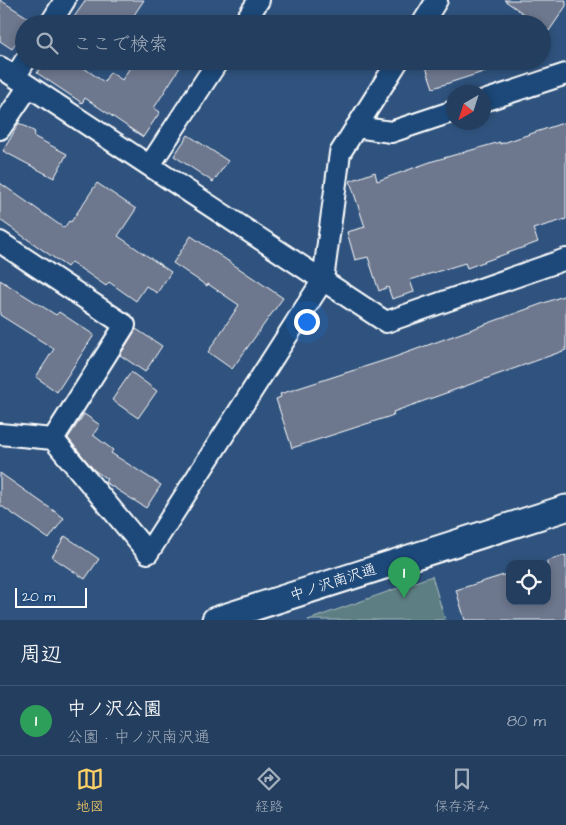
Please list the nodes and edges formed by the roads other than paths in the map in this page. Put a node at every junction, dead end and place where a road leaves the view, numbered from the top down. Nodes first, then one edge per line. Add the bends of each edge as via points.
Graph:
1 (65, 0) edge
2 (259, 0) edge
3 (437, 0) edge
4 (56, 15) edge
5 (249, 15) edge
6 (428, 15) edge
7 (212, 70) edge
8 (392, 70) edge
9 (17, 73) edge
10 (566, 74) edge
11 (491, 99) edge
12 (446, 114) edge
13 (356, 127) junction
14 (0, 129) edge
15 (150, 165) junction
16 (0, 242) edge
17 (566, 259) edge
18 (323, 280) junction
19 (0, 434) edge
20 (53, 439) junction
21 (566, 508) edge
22 (215, 620) edge

1 - 4 street
2 - 5 street
3 - 6 street
7 - 15 street
8 - 13 street
9 - 14 street
9 - 15 street
10 - 11 street
12 - 13 street via 391,132
13 - 18 street via 340,152
15 - 18 street
16 - 20 street via 125,325
17 - 18 street via 386,322
18 - 20 street via 148,553
19 - 20 street
21 - 22 street, 中ノ沢南沢通

